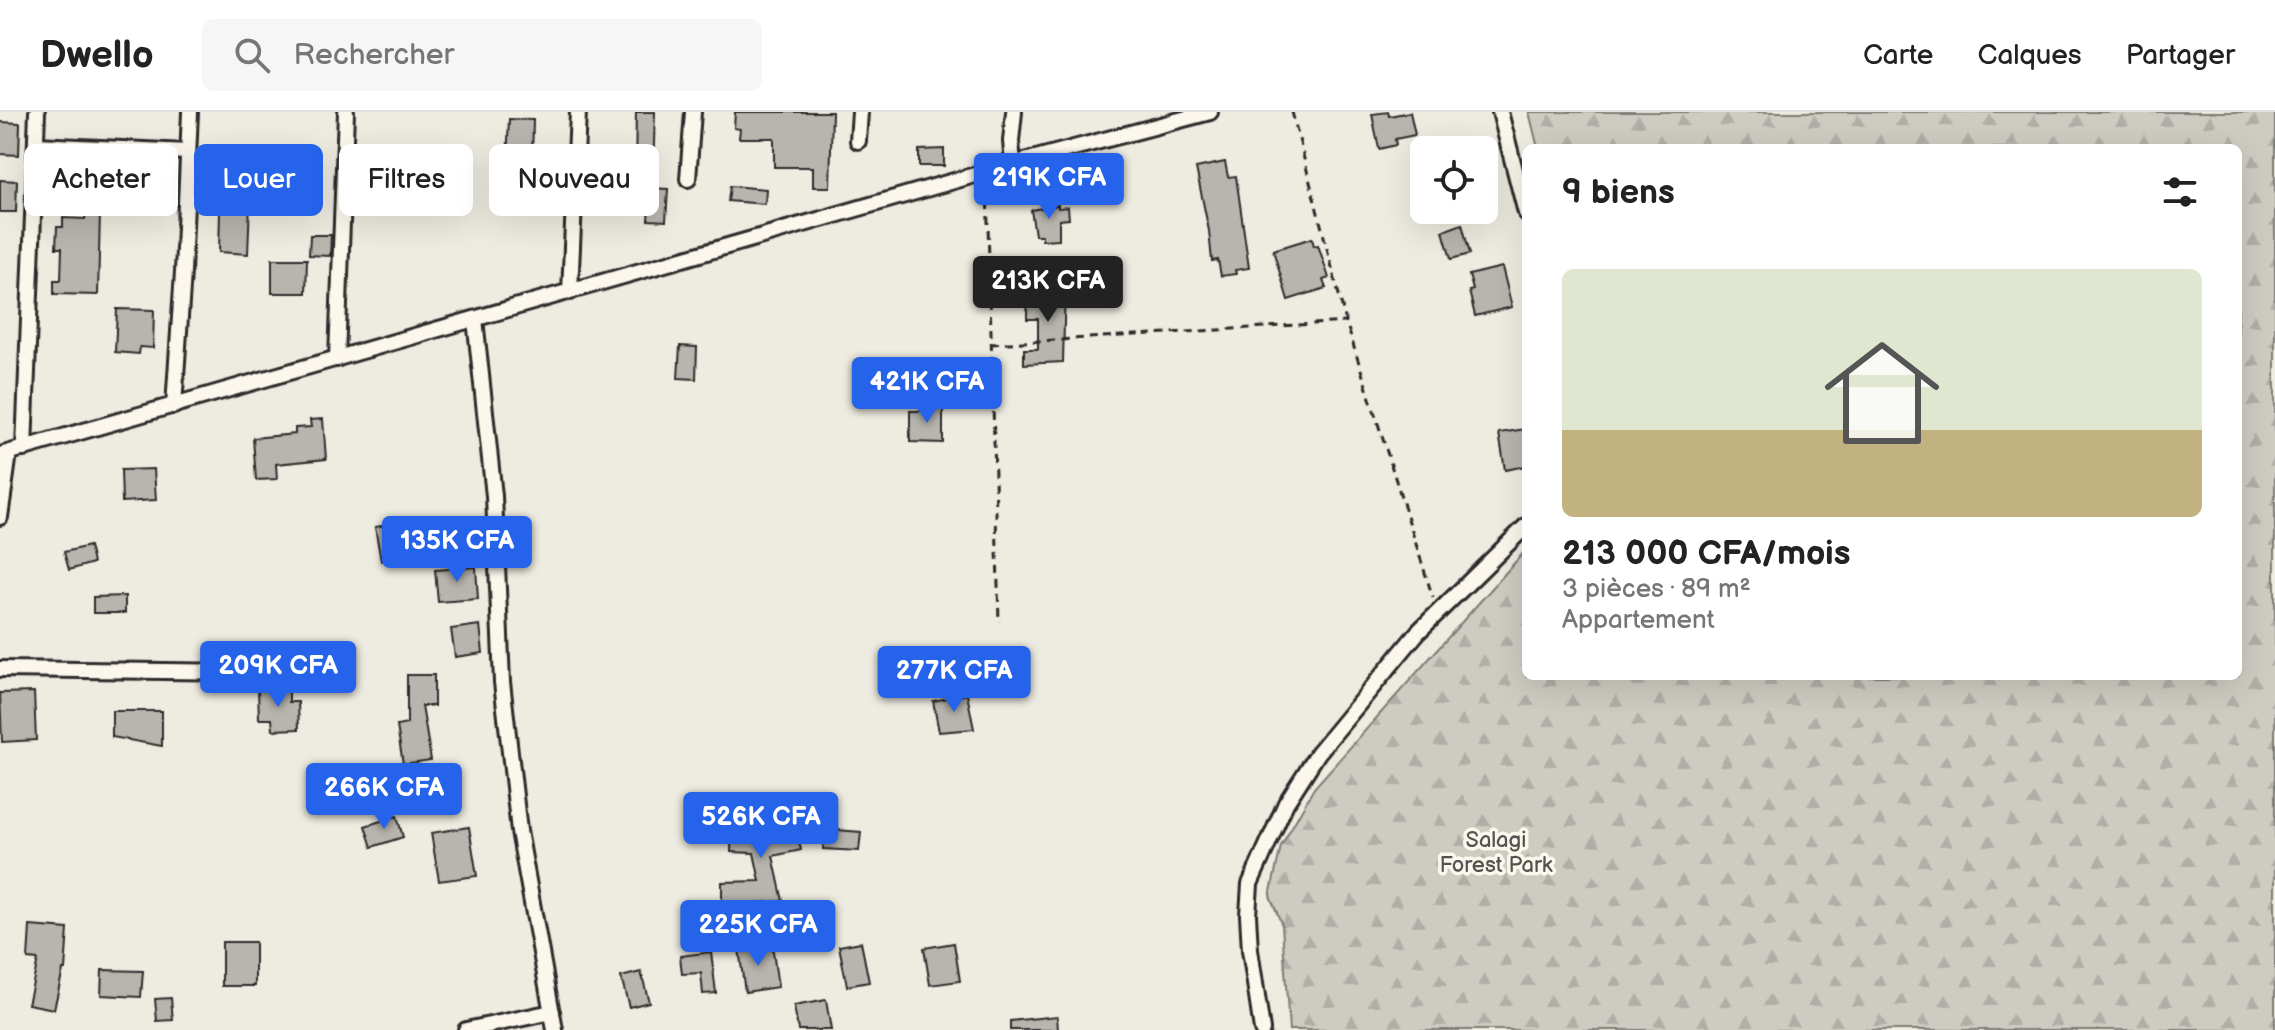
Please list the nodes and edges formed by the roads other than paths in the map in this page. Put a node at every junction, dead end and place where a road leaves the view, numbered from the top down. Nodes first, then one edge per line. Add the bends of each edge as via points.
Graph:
1 (37, 112) edge
2 (190, 112) edge
3 (346, 112) edge
4 (578, 112) edge
5 (693, 112) edge
6 (860, 112) edge
7 (1014, 112) edge
8 (1210, 112) edge
9 (1500, 112) edge
10 (1178, 116) edge
11 (858, 141) dead end
12 (36, 144) edge
13 (178, 152) edge
14 (188, 152) junction
15 (1013, 164) junction
16 (688, 179) dead end
17 (1522, 197) edge
18 (33, 216) edge
19 (570, 292) junction
20 (475, 319) junction
21 (337, 359) junction
22 (174, 406) junction
23 (24, 449) junction
24 (5, 454) edge
25 (0, 517) edge
26 (1522, 530) edge
27 (0, 669) edge
28 (244, 672) dead end
29 (552, 1012) junction
30 (466, 1030) edge
31 (555, 1030) edge
32 (1262, 1030) edge

1 - 12 street
2 - 14 street
3 - 21 street
4 - 19 street
5 - 16 street
6 - 11 street
7 - 15 street
8 - 10 street
9 - 17 street
10 - 15 street
13 - 14 street
14 - 22 street
15 - 19 street
18 - 23 street
19 - 20 street
20 - 21 street
20 - 29 street via 494,496 503,697 519,831
21 - 22 street
22 - 23 street
23 - 24 street
24 - 25 street
26 - 32 street via 1418,632 1318,753 1286,803 1250,884 1250,950
27 - 28 street
29 - 30 street
29 - 31 street

